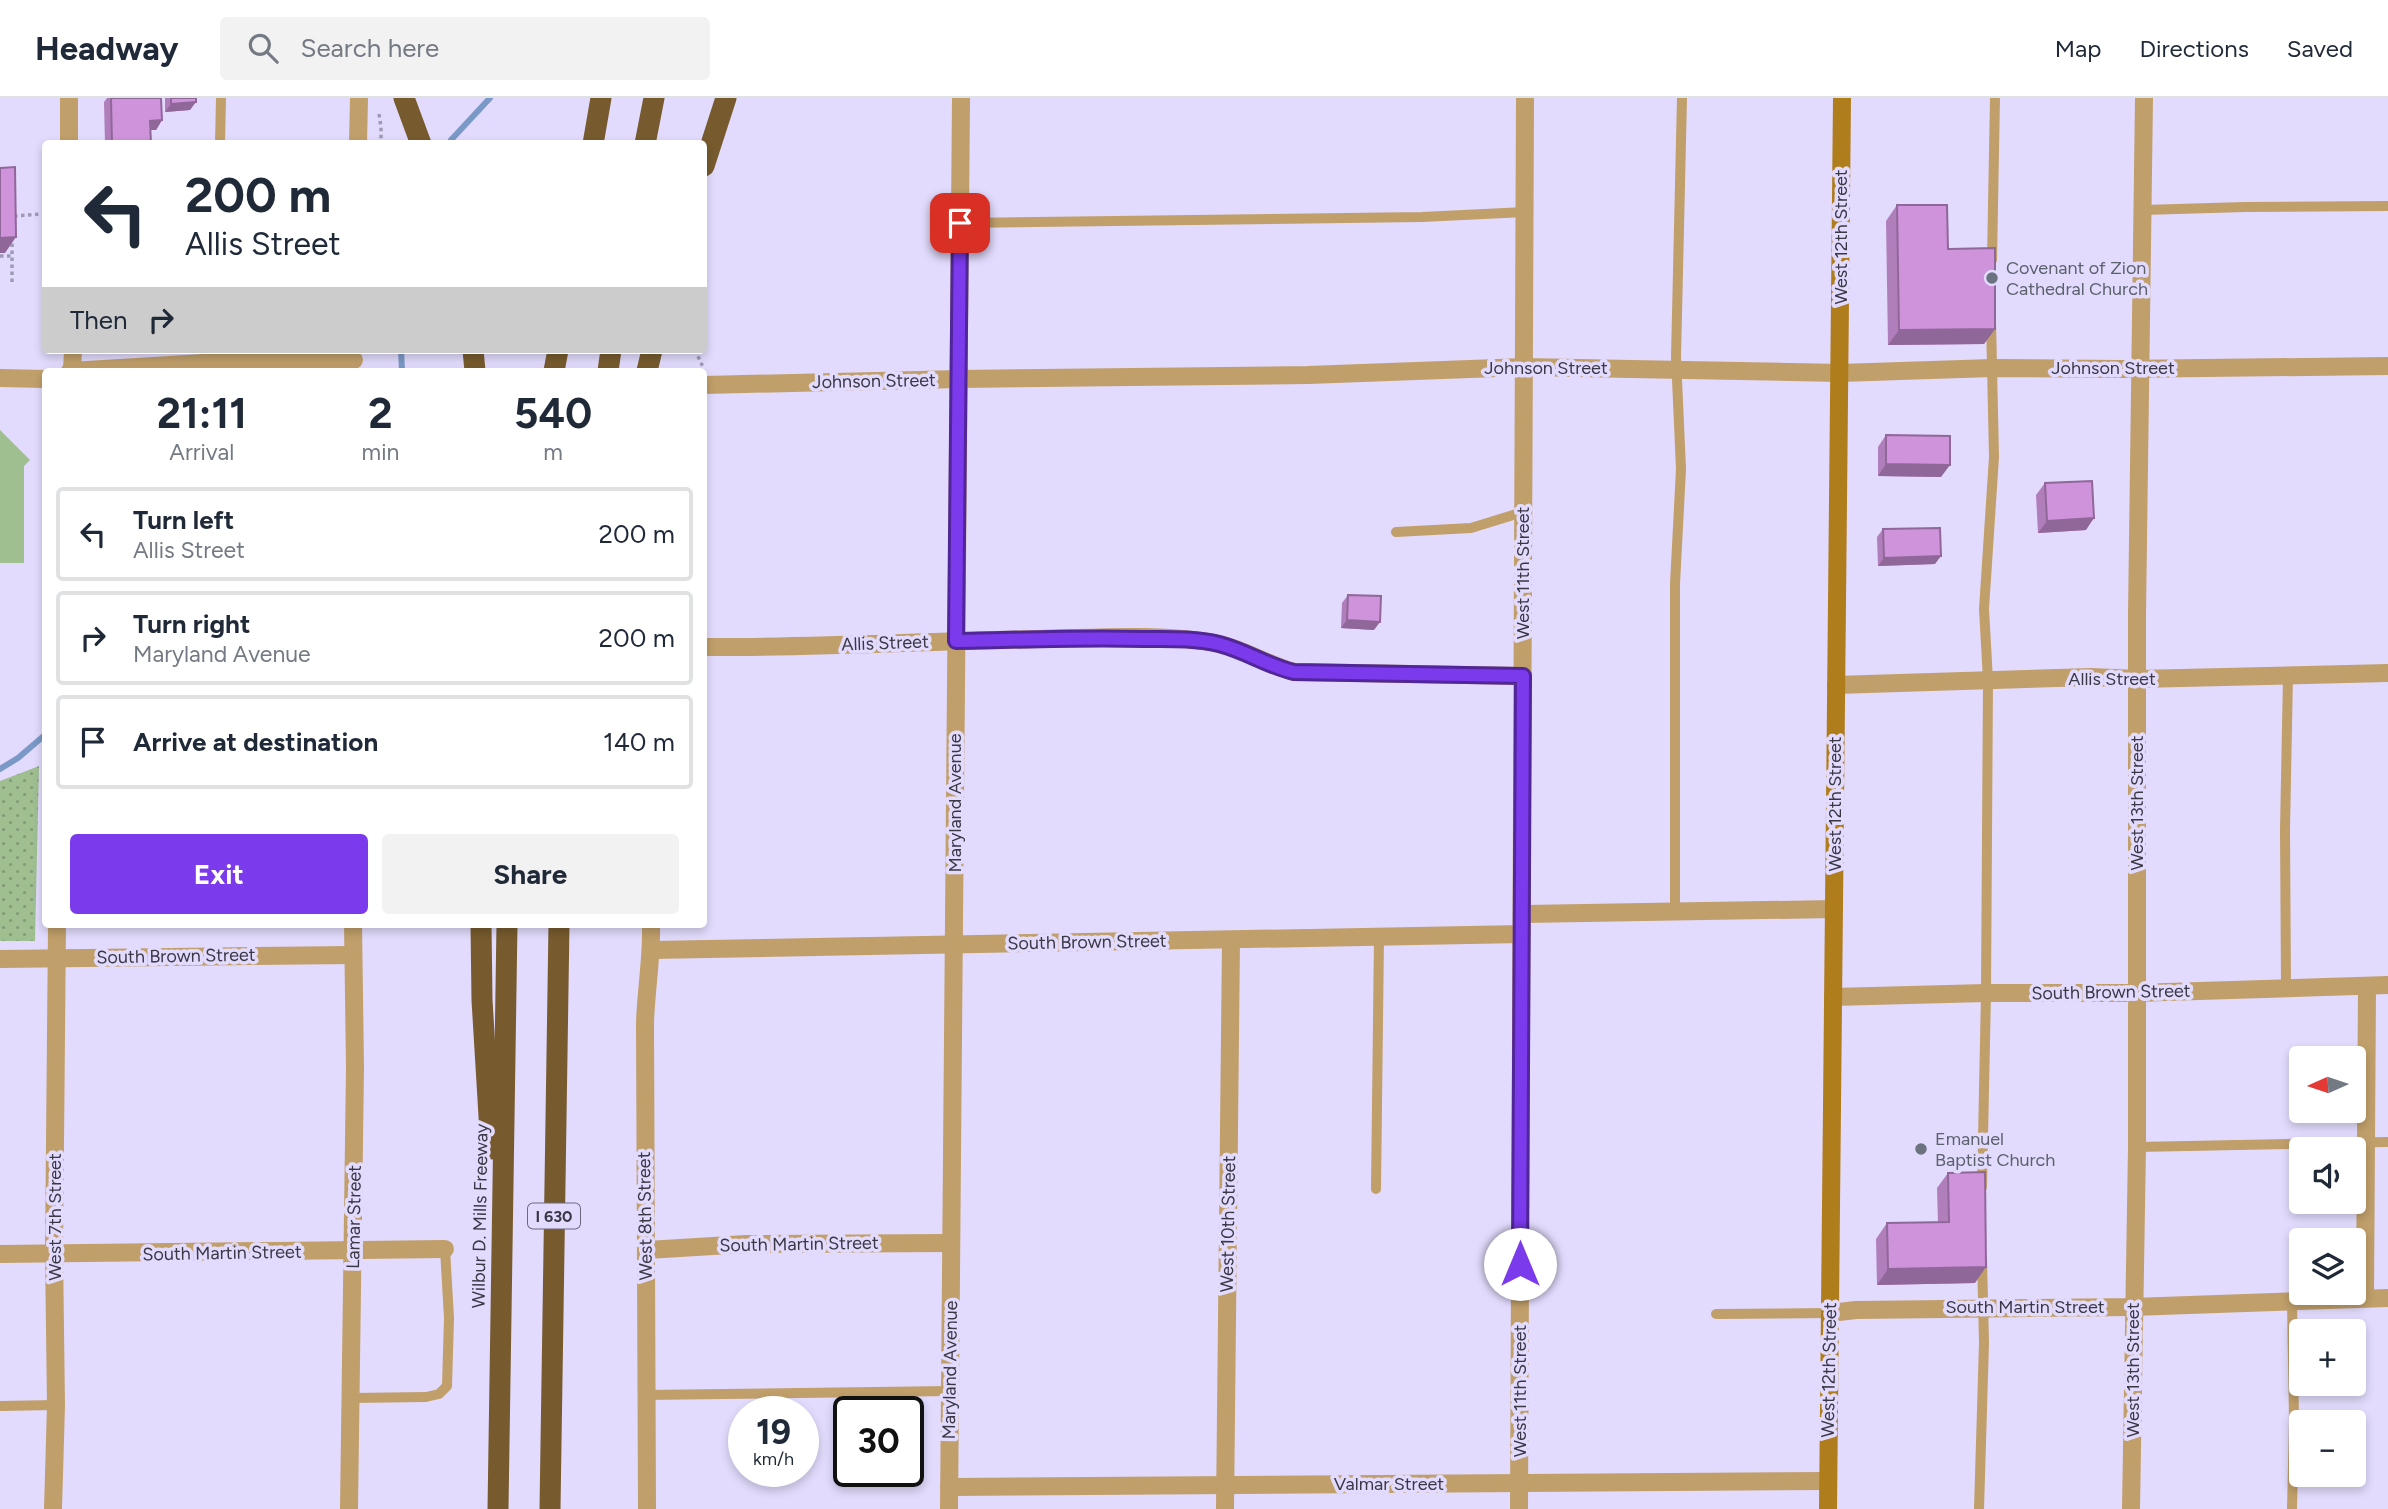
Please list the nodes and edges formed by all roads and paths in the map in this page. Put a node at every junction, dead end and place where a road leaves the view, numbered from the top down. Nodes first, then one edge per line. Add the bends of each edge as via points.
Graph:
1 (69, 98) edge
2 (221, 98) edge
3 (359, 98) edge
4 (404, 98) edge
5 (601, 98) edge
6 (654, 98) edge
7 (726, 98) edge
8 (961, 98) edge
9 (1525, 98) edge
10 (1682, 98) edge
11 (1842, 98) edge
12 (1995, 98) edge
13 (2144, 98) edge
14 (377, 108) dead end
15 (69, 140) edge
16 (220, 140) edge
17 (358, 140) edge
18 (381, 140) edge
19 (420, 140) edge
20 (594, 140) edge
21 (646, 140) edge
22 (707, 157) edge
23 (13, 205) edge
24 (2388, 206) edge
25 (2143, 210) junction
26 (1525, 212) junction
27 (40, 214) dead end
28 (960, 223) junction
29 (13, 229) edge
30 (0, 256) edge
31 (12, 256) junction
32 (1991, 277) edge
33 (12, 282) dead end
34 (1991, 303) edge
35 (219, 356) edge
36 (354, 360) edge
37 (2388, 366) edge
38 (1524, 367) junction
39 (101, 368) edge
40 (1992, 368) junction
41 (1677, 369) junction
42 (2142, 369) junction
43 (1840, 373) junction
44 (0, 378) edge
45 (42, 379) edge
46 (958, 379) junction
47 (707, 385) edge
48 (1523, 512) junction
49 (1396, 532) dead end
50 (956, 641) junction
51 (707, 647) edge
52 (2388, 673) edge
53 (1523, 676) junction
54 (2288, 676) junction
55 (2138, 679) junction
56 (1988, 680) junction
57 (1836, 685) junction
58 (1835, 909) junction
59 (1675, 912) junction
60 (1522, 914) junction
61 (58, 928) edge
62 (353, 928) edge
63 (481, 928) edge
64 (507, 928) edge
65 (559, 928) edge
66 (651, 928) edge
67 (1522, 934) junction
68 (1379, 937) junction
69 (1231, 940) junction
70 (954, 945) junction
71 (652, 950) junction
72 (353, 955) junction
73 (56, 958) junction
74 (0, 959) edge
75 (2388, 985) edge
76 (2367, 986) junction
77 (2286, 987) junction
78 (1986, 993) junction
79 (2135, 993) junction
80 (1833, 997) junction
81 (2366, 1142) joint
82 (2388, 1142) edge
83 (2289, 1144) edge
84 (2137, 1147) junction
85 (1376, 1189) dead end
86 (1982, 1197) edge
87 (951, 1242) junction
88 (445, 1249) joint
89 (1982, 1249) edge
90 (647, 1250) junction
91 (353, 1251) junction
92 (54, 1253) junction
93 (0, 1254) edge
94 (2366, 1298) edge
95 (2388, 1298) edge
96 (2289, 1303) edge
97 (2292, 1305) edge
98 (1983, 1307) junction
99 (2133, 1307) junction
100 (1830, 1313) junction
101 (1716, 1314) dead end
102 (501, 1323) junction
103 (950, 1391) junction
104 (645, 1395) junction
105 (351, 1398) junction
106 (56, 1405) junction
107 (0, 1406) edge
108 (1828, 1481) junction
109 (1520, 1483) junction
110 (1226, 1486) junction
111 (949, 1487) junction
112 (53, 1509) edge
113 (349, 1509) edge
114 (498, 1509) edge
115 (550, 1509) edge
116 (647, 1509) edge
117 (949, 1509) edge
118 (1225, 1509) edge
119 (1520, 1509) edge
120 (1828, 1509) edge
121 (1979, 1509) edge
122 (2132, 1509) edge
123 (2292, 1509) edge

1 - 15 street
2 - 16 lane
3 - 17 street
4 - 19 highway
5 - 20 highway
6 - 21 highway
7 - 22 highway
8 - 28 street, Maryland Avenue
9 - 26 street, West 11th Street
10 - 41 lane
11 - 43 main road, West 12th Street
12 - 32 lane
13 - 25 street, West 13th Street
14 - 18 path
23 - 27 path via 13,216
24 - 25 lane
25 - 42 street, West 13th Street
26 - 28 lane via 1408,218
26 - 38 street, West 11th Street
28 - 46 street, Maryland Avenue
29 - 31 path
30 - 31 path
31 - 33 path
34 - 40 lane
35 - 36 street
35 - 39 street
37 - 42 street, Johnson Street
38 - 41 street, Johnson Street
38 - 46 street, Johnson Street
38 - 48 street, West 11th Street
40 - 42 street, Johnson Street
40 - 43 street, Johnson Street
40 - 56 lane via 1994,457 1984,609
41 - 43 street, Johnson Street
41 - 59 lane via 1681,469 1675,584
42 - 55 street, West 13th Street
43 - 57 main road, West 12th Street
44 - 45 street
46 - 47 street, Johnson Street
46 - 50 street, Maryland Avenue
48 - 49 lane via 1471,528
48 - 53 street, West 11th Street
50 - 51 street, Allis Street
50 - 53 street, Allis Street via 1194,640 1219,644 1294,672
50 - 70 street, Maryland Avenue
52 - 54 street, Allis Street
53 - 60 street, West 11th Street
54 - 55 street, Allis Street
54 - 77 lane
55 - 56 street, Allis Street
55 - 79 street, West 13th Street
56 - 57 street, Allis Street
56 - 78 lane
57 - 58 main road, West 12th Street
58 - 59 street
58 - 80 main road, West 12th Street
59 - 60 street
60 - 67 street, West 11th Street
61 - 73 street, West 7th Street
62 - 72 street, Lamar Street
63 - 102 highway
64 - 102 highway, Wilbur D. Mills Freeway / I 630
65 - 115 highway, I 630
66 - 71 street, West 8th Street
67 - 68 street, South Brown Street
67 - 109 street, West 11th Street
68 - 69 street, South Brown Street
68 - 85 lane
69 - 70 street, South Brown Street
69 - 110 street, West 10th Street
70 - 71 street, South Brown Street
70 - 87 street, Maryland Avenue
71 - 90 street, West 8th Street via 645,1023
72 - 73 street, South Brown Street
72 - 91 street, Lamar Street
73 - 74 street, South Brown Street
73 - 92 street, West 7th Street
75 - 76 street, South Brown Street
76 - 77 street, South Brown Street
76 - 81 street
77 - 79 street, South Brown Street
78 - 79 street, South Brown Street
78 - 80 street, South Brown Street
78 - 86 lane
79 - 84 street, West 13th Street
80 - 100 main road, West 12th Street
81 - 82 lane
83 - 84 lane
84 - 99 street, West 13th Street
87 - 90 street, South Martin Street
87 - 103 street, Maryland Avenue
88 - 91 street, South Martin Street
88 - 105 lane via 447,1386 426,1397
89 - 98 lane
90 - 104 street, West 8th Street
91 - 92 street, South Martin Street
91 - 105 street, Lamar Street
92 - 93 street, South Martin Street
92 - 106 street, West 7th Street
94 - 95 street, South Martin Street
96 - 99 street, South Martin Street
97 - 123 lane
98 - 99 street, South Martin Street
98 - 100 street, South Martin Street
98 - 121 lane
99 - 122 street, West 13th Street
100 - 101 lane
100 - 108 main road, West 12th Street
102 - 114 highway, Wilbur D. Mills Freeway / I 630
103 - 104 lane
103 - 111 street, Maryland Avenue
104 - 116 street, West 8th Street
105 - 113 street, Lamar Street
106 - 107 lane
106 - 112 street, West 7th Street
108 - 109 street, Valmar Street
108 - 120 main road, West 12th Street
109 - 110 street, Valmar Street
109 - 119 street, West 11th Street
110 - 111 street, Valmar Street
110 - 118 street, West 10th Street
111 - 117 street, Maryland Avenue

